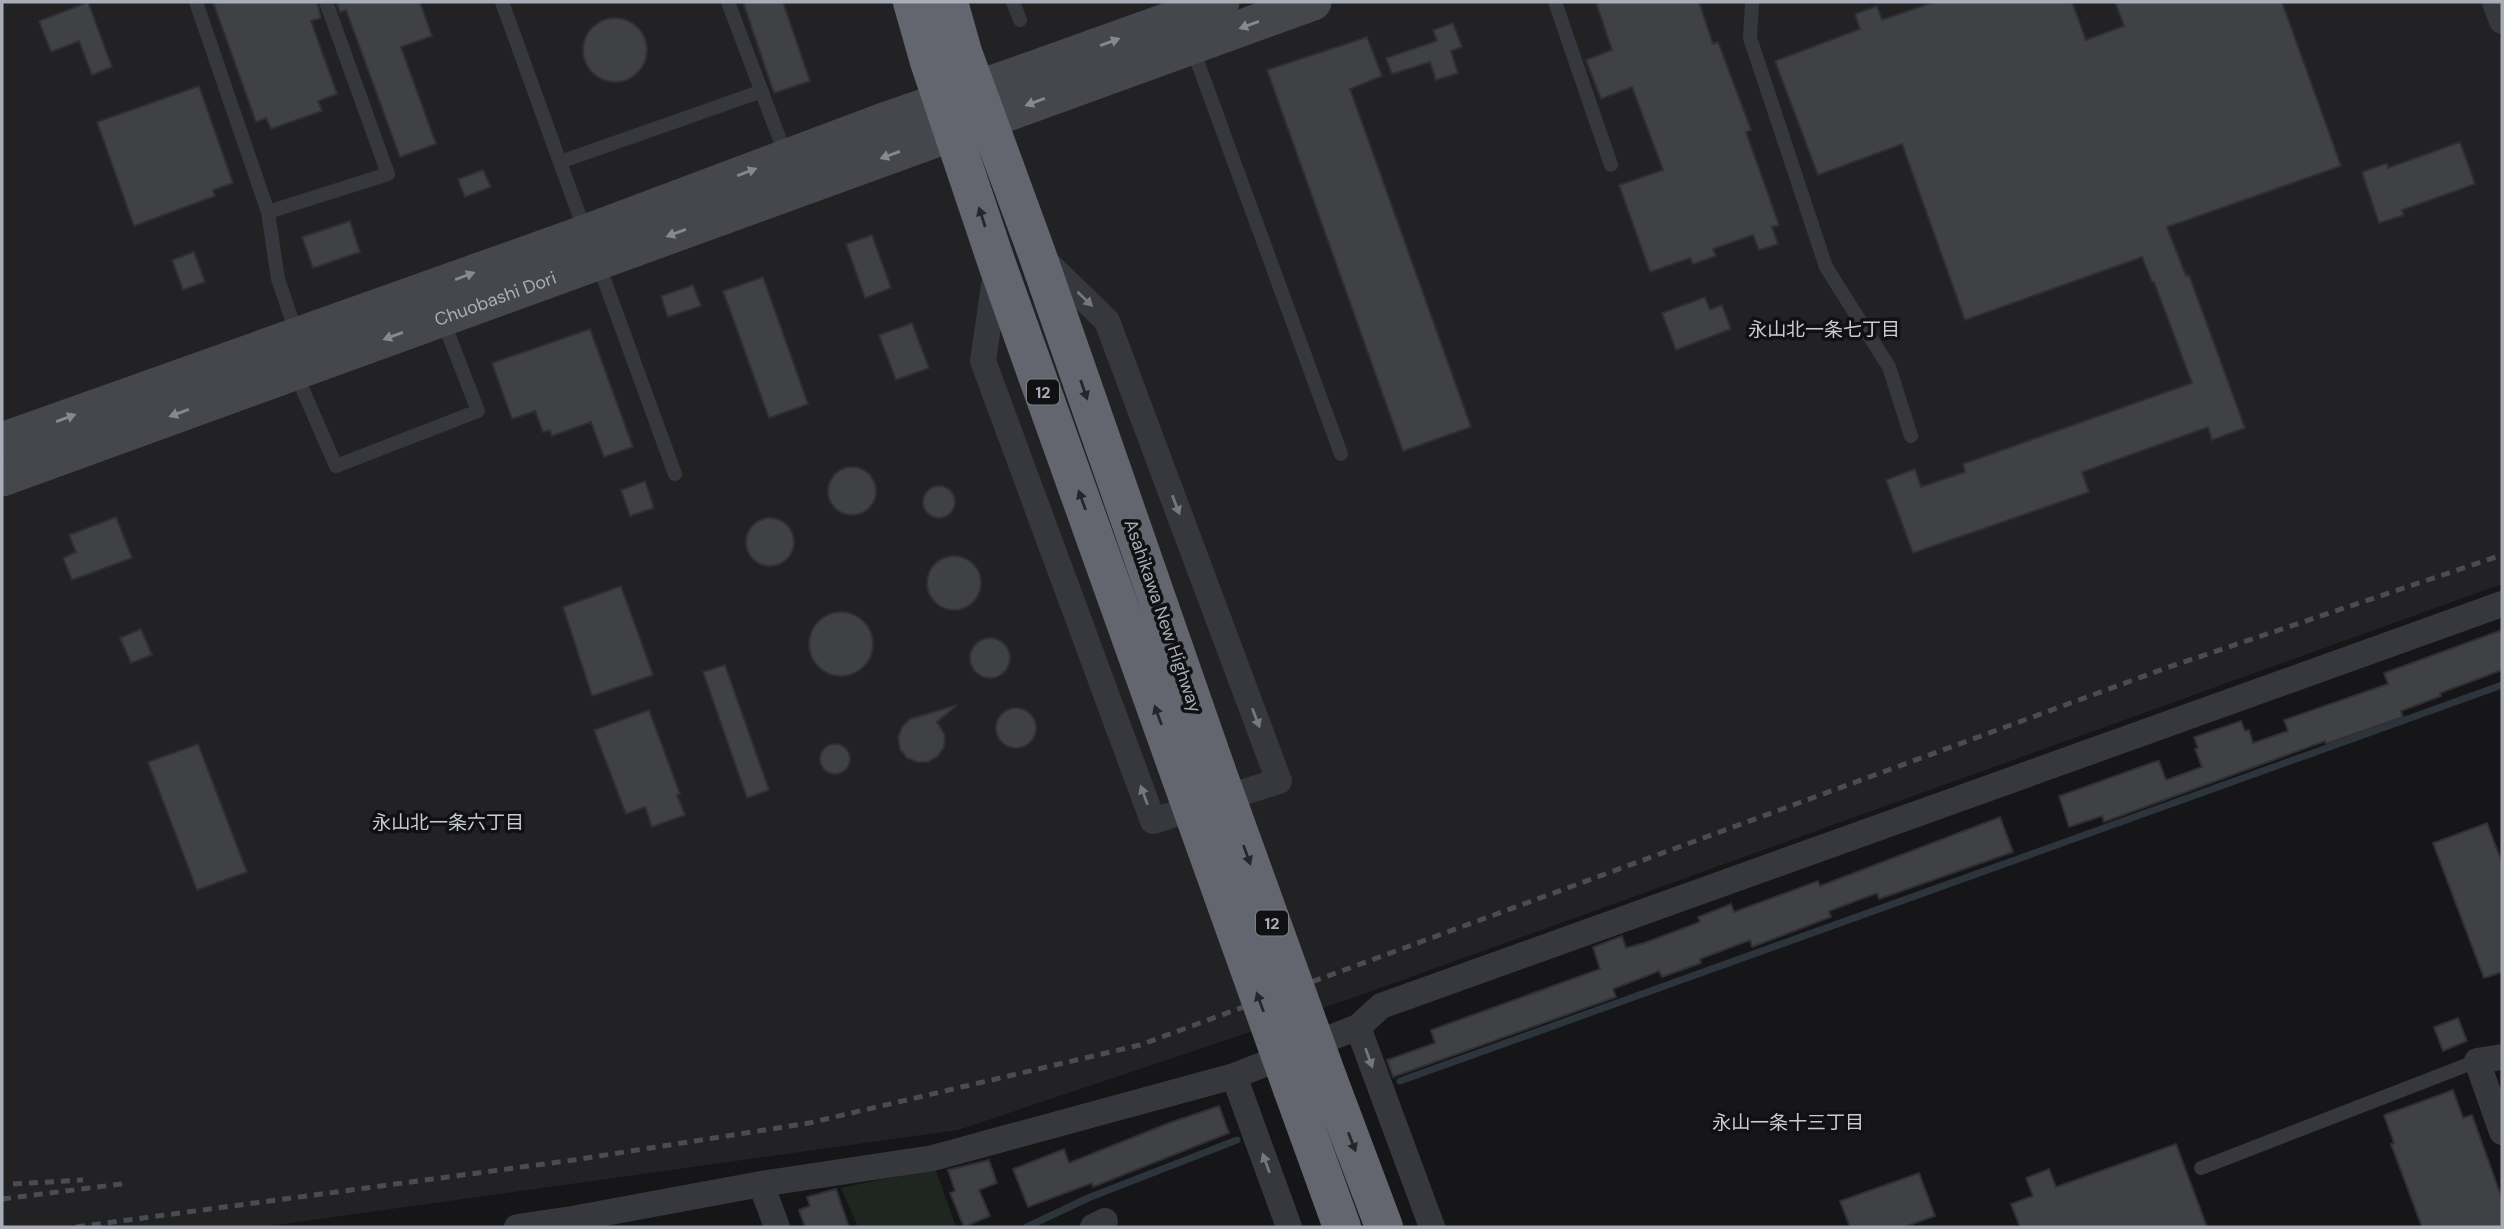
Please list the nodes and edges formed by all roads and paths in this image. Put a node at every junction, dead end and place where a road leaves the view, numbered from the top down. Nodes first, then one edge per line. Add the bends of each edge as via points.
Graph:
1 (196, 2) edge
2 (326, 2) edge
3 (502, 2) edge
4 (729, 2) edge
5 (912, 2) edge
6 (949, 2) edge
7 (1013, 2) edge
8 (1221, 2) edge
9 (1313, 2) edge
10 (1555, 2) edge
11 (1752, 2) edge
12 (2495, 2) edge
13 (1020, 20) dead end
14 (2502, 21) edge
15 (1191, 46) junction
16 (762, 91) junction
17 (965, 110) junction
18 (787, 157) junction
19 (560, 162) junction
20 (1611, 165) dead end
21 (268, 212) junction
22 (591, 247) junction
23 (1036, 251) junction
24 (997, 264) junction
25 (442, 318) junction
26 (296, 353) junction
27 (1911, 436) dead end
28 (2, 441) edge
29 (1341, 454) dead end
30 (674, 474) dead end
31 (2, 478) edge
32 (2502, 604) edge
33 (1198, 773) junction
34 (1358, 1027) junction
35 (2490, 1059) edge
36 (1234, 1076) junction
37 (2502, 1132) edge
38 (2201, 1168) dead end
39 (761, 1184) junction
40 (573, 1223) edge
41 (517, 1227) edge
42 (776, 1227) edge
43 (1289, 1227) edge
44 (1342, 1227) edge
45 (1384, 1227) edge
46 (1432, 1227) edge

1 - 21 lane
2 - 21 lane via 388,174
3 - 19 lane
4 - 16 lane
5 - 17 highway, Asahikawa New Highway / 12
6 - 17 highway, Asahikawa New Highway / 12
7 - 13 lane
17 -> 8 main road
9 -> 15 main road
10 - 20 lane
11 - 27 lane via 1750,38 1826,267 1889,368
12 - 14 street
15 -> 17 main road
15 - 29 lane
16 - 18 lane
16 - 19 lane
17 - 18 main road, Chuobashi Dori
17 -> 22 main road, Chuobashi Dori
17 - 23 highway, Asahikawa New Highway / 12
24 -> 17 highway, Asahikawa New Highway / 12
22 -> 18 main road, Chuobashi Dori
19 - 22 lane
21 - 26 lane
22 - 25 main road, Chuobashi Dori
26 -> 22 main road, Chuobashi Dori
22 - 30 lane
23 -> 24 street via 1107,321 1279,781 1153,821 983,361
23 -> 33 highway, Asahikawa New Highway / 12
33 -> 24 highway, Asahikawa New Highway / 12
25 -> 26 main road, Chuobashi Dori
25 - 26 lane via 478,411 336,466
28 -> 26 main road, Chuobashi Dori
26 -> 31 main road, Chuobashi Dori
32 - 34 street via 1381,1006
44 -> 33 highway, Asahikawa New Highway / 12, bridge via 1292,1089
33 -> 45 highway, Asahikawa New Highway / 12, bridge via 1328,1078
34 - 36 street
34 -> 46 street
35 - 37 street
35 - 38 lane
36 - 39 street via 933,1158
43 -> 36 street
39 - 40 street
39 - 42 street
40 - 41 street

